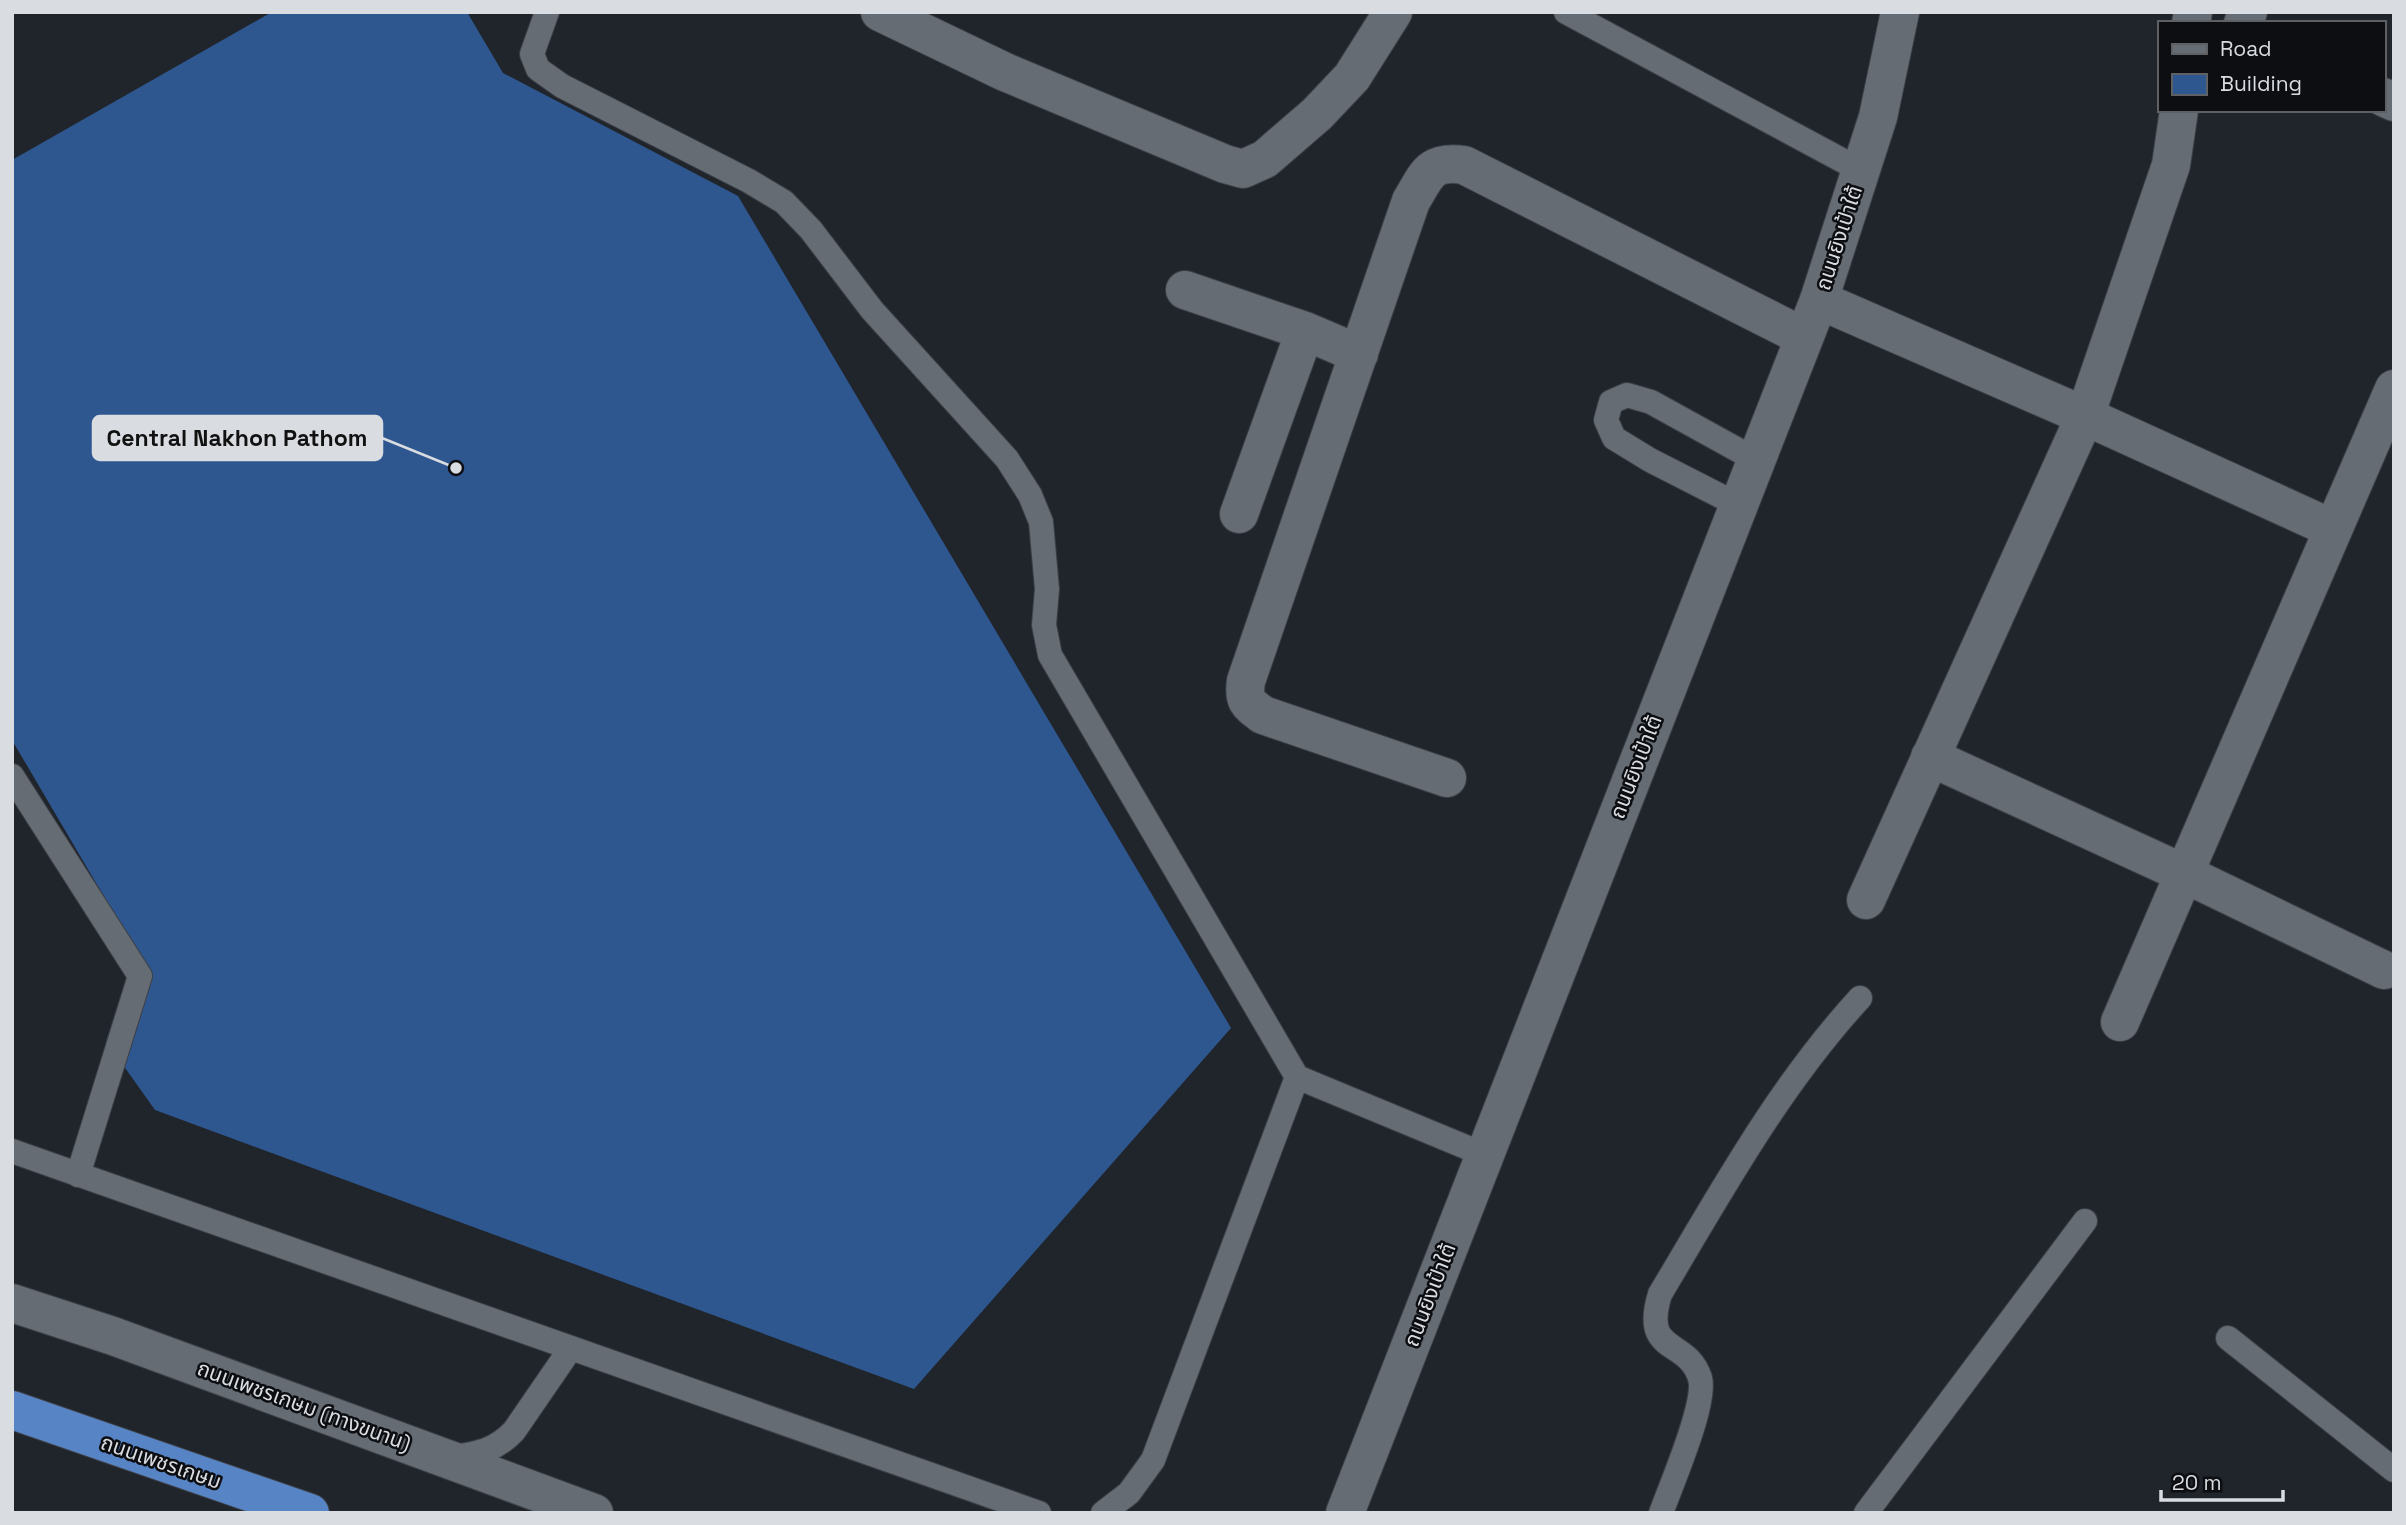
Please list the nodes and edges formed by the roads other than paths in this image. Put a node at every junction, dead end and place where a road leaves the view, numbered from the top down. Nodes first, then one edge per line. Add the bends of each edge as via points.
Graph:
1 (547, 12) edge
2 (880, 12) edge
3 (1393, 12) edge
4 (1566, 12) edge
5 (1900, 12) edge
6 (2179, 112) edge
7 (2198, 112) edge
8 (2171, 165) junction
9 (1861, 171) junction
10 (1185, 290) dead end
11 (1819, 300) junction
12 (1305, 331) junction
13 (1804, 337) junction
14 (1359, 354) junction
15 (2394, 389) edge
16 (2085, 416) junction
17 (1756, 460) junction
18 (1738, 505) junction
19 (1239, 514) dead end
20 (2333, 530) junction
21 (1930, 757) junction
22 (12, 776) edge
23 (1447, 778) dead end
24 (2185, 874) junction
25 (1866, 900) dead end
26 (2384, 970) dead end
27 (1860, 998) dead end
28 (2120, 1022) dead end
29 (1297, 1077) junction
30 (12, 1152) edge
31 (1486, 1155) junction
32 (78, 1175) junction
33 (2085, 1221) dead end
34 (12, 1303) edge
35 (2228, 1338) dead end
36 (572, 1348) junction
37 (12, 1410) edge
38 (445, 1458) junction
39 (2394, 1470) edge
40 (310, 1513) edge
41 (558, 1513) edge
42 (594, 1513) edge
43 (1039, 1513) edge
44 (1103, 1513) edge
45 (1345, 1513) edge
46 (1661, 1513) edge
47 (1866, 1513) edge

1 - 29 lane via 532,54 538,69 562,86 784,202 887,327 1007,459 1041,522 1047,589 1044,625 1050,655
2 - 3 street via 1005,72 1243,169 1265,159 1317,114 1352,77
4 - 9 lane
5 - 9 street, ถนนยิงเป้าใต้ via 1878,117
6 - 8 street
7 - 8 street
8 - 16 street
9 - 11 street, ถนนยิงเป้าใต้
10 - 12 street
11 - 13 street, ถนนยิงเป้าใต้
11 - 16 street
12 - 14 street
12 - 19 street
13 - 14 street via 1464,165 1446,162 1430,170 1410,201
13 - 17 street, ถนนยิงเป้าใต้
14 - 23 street via 1244,696 1247,704 1263,715
15 - 20 street
16 - 20 street
16 - 21 street
17 - 18 street, ถนนยิงเป้าใต้
17 - 18 lane via 1650,402 1627,395 1611,402 1606,420 1614,438
18 - 31 street, ถนนยิงเป้าใต้
20 - 24 street
21 - 24 street
21 - 25 street
22 - 32 lane via 140,976
24 - 26 street
24 - 28 street
27 - 46 lane via 1754,1139 1660,1294 1654,1325 1662,1339 1691,1362 1700,1379 1696,1414
29 - 31 lane
29 - 44 lane via 1153,1460 1129,1493
30 - 32 lane
31 - 45 street, ถนนยิงเป้าใต้
32 - 36 lane
33 - 47 lane
34 - 38 street, ถนนเพชรเกษม (ทางขนาน)
35 - 39 lane
36 - 38 lane via 503,1442 480,1453
36 - 43 lane
37 - 40 highway, ถนนเพชรเกษม
38 - 41 street
38 - 42 street, ถนนเพชรเกษม (ทางขนาน)

